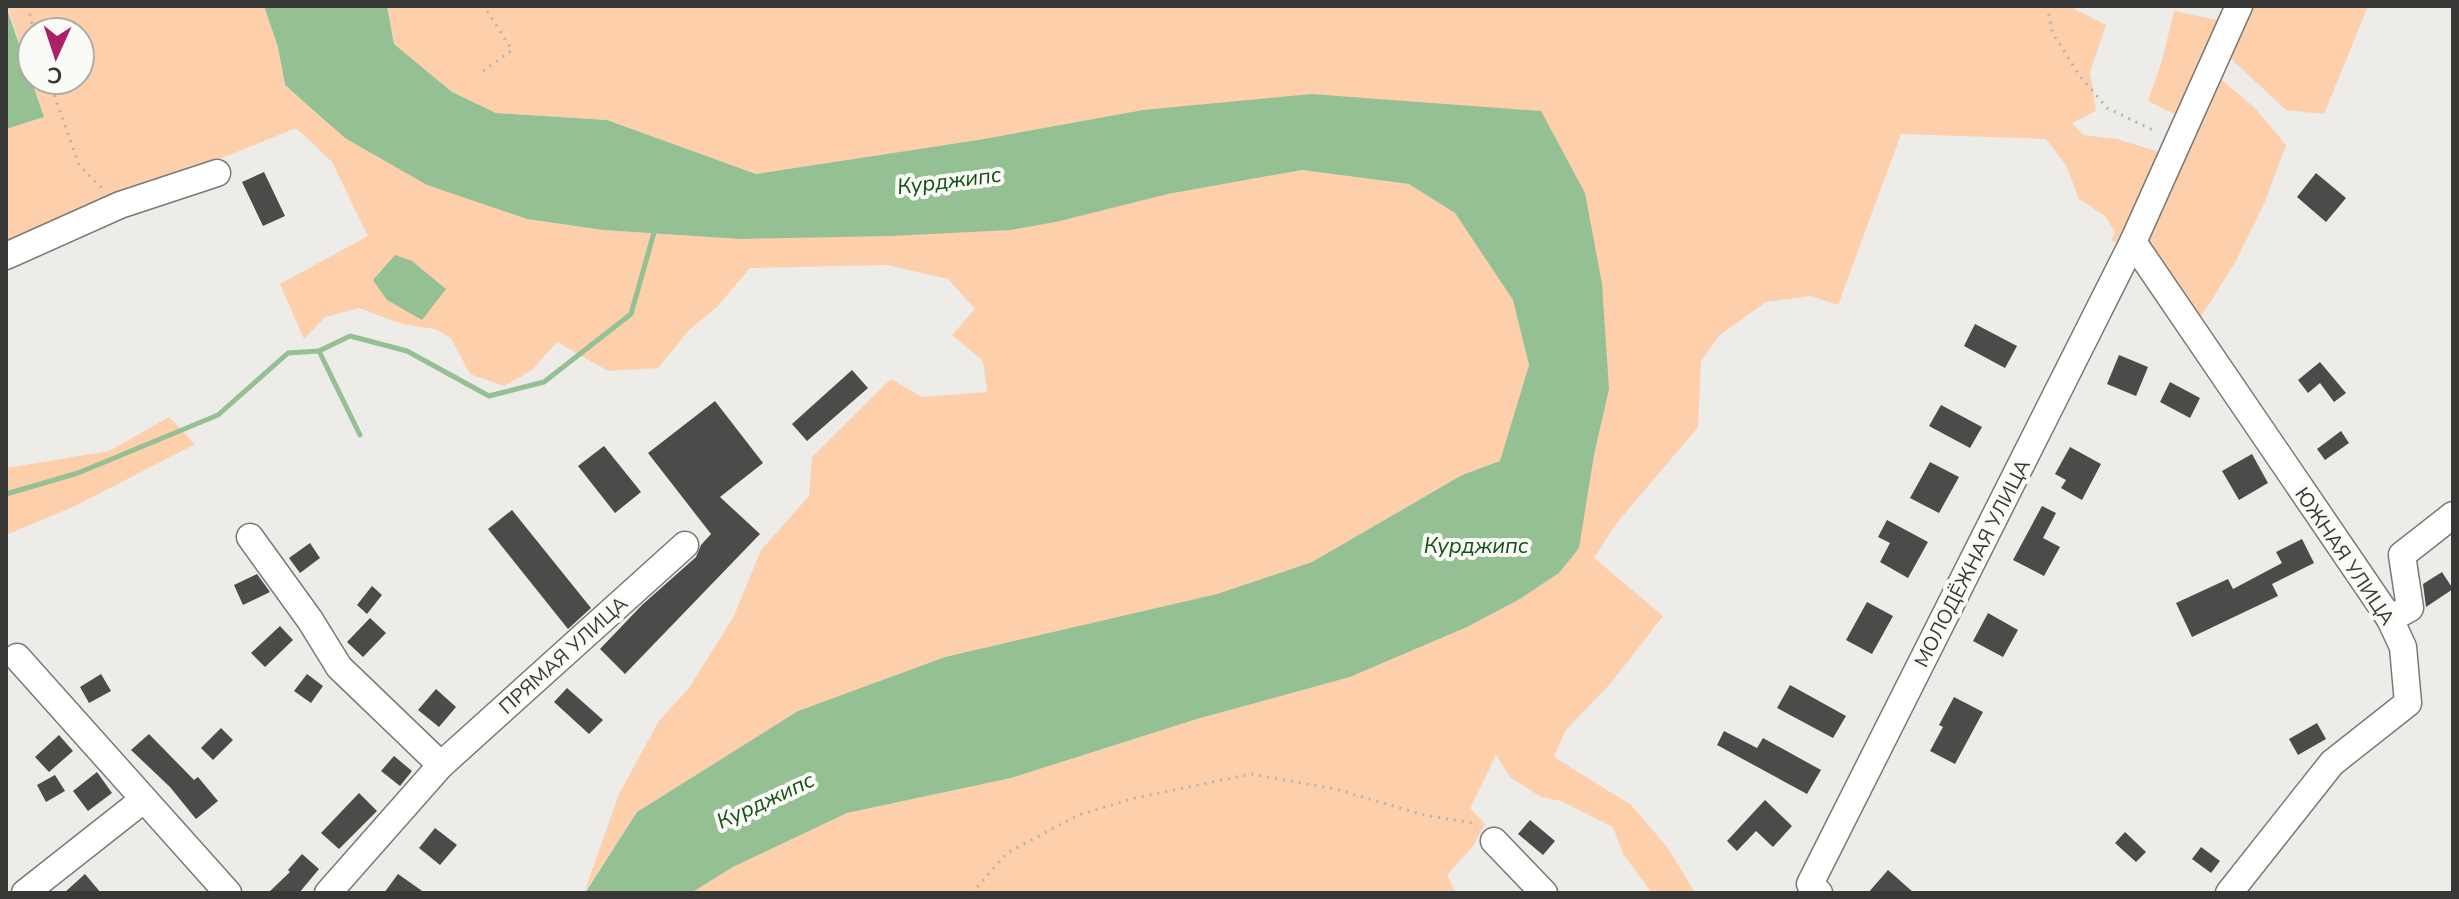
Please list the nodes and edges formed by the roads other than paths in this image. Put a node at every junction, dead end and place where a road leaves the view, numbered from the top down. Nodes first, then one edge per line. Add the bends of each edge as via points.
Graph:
1 (2239, 6) edge
2 (217, 173) dead end
3 (2133, 242) junction
4 (6, 256) edge
5 (2453, 515) edge
6 (250, 537) dead end
7 (685, 545) dead end
8 (2390, 619) junction
9 (17, 657) dead end
10 (441, 765) junction
11 (143, 800) junction
12 (1494, 841) road end
13 (1815, 889) edge
14 (25, 893) edge
15 (228, 893) edge
16 (328, 893) edge
17 (1544, 893) edge
18 (2229, 893) edge

1 - 3 street, МОЛОДЁЖНАЯ УЛИЦА
2 - 4 street via 120,205
3 - 8 street, ЮЖНАЯ УЛИЦА
3 - 13 street, МОЛОДЁЖНАЯ УЛИЦА
5 - 8 street via 2402,555 2410,608
6 - 10 street via 339,667
7 - 10 street, ПРЯМАЯ УЛИЦА
8 - 18 street, ЮЖНАЯ УЛИЦА via 2403,647 2408,703 2332,763
9 - 11 street
10 - 16 street, ПРЯМАЯ УЛИЦА
11 - 14 street
11 - 15 street
12 - 17 street

